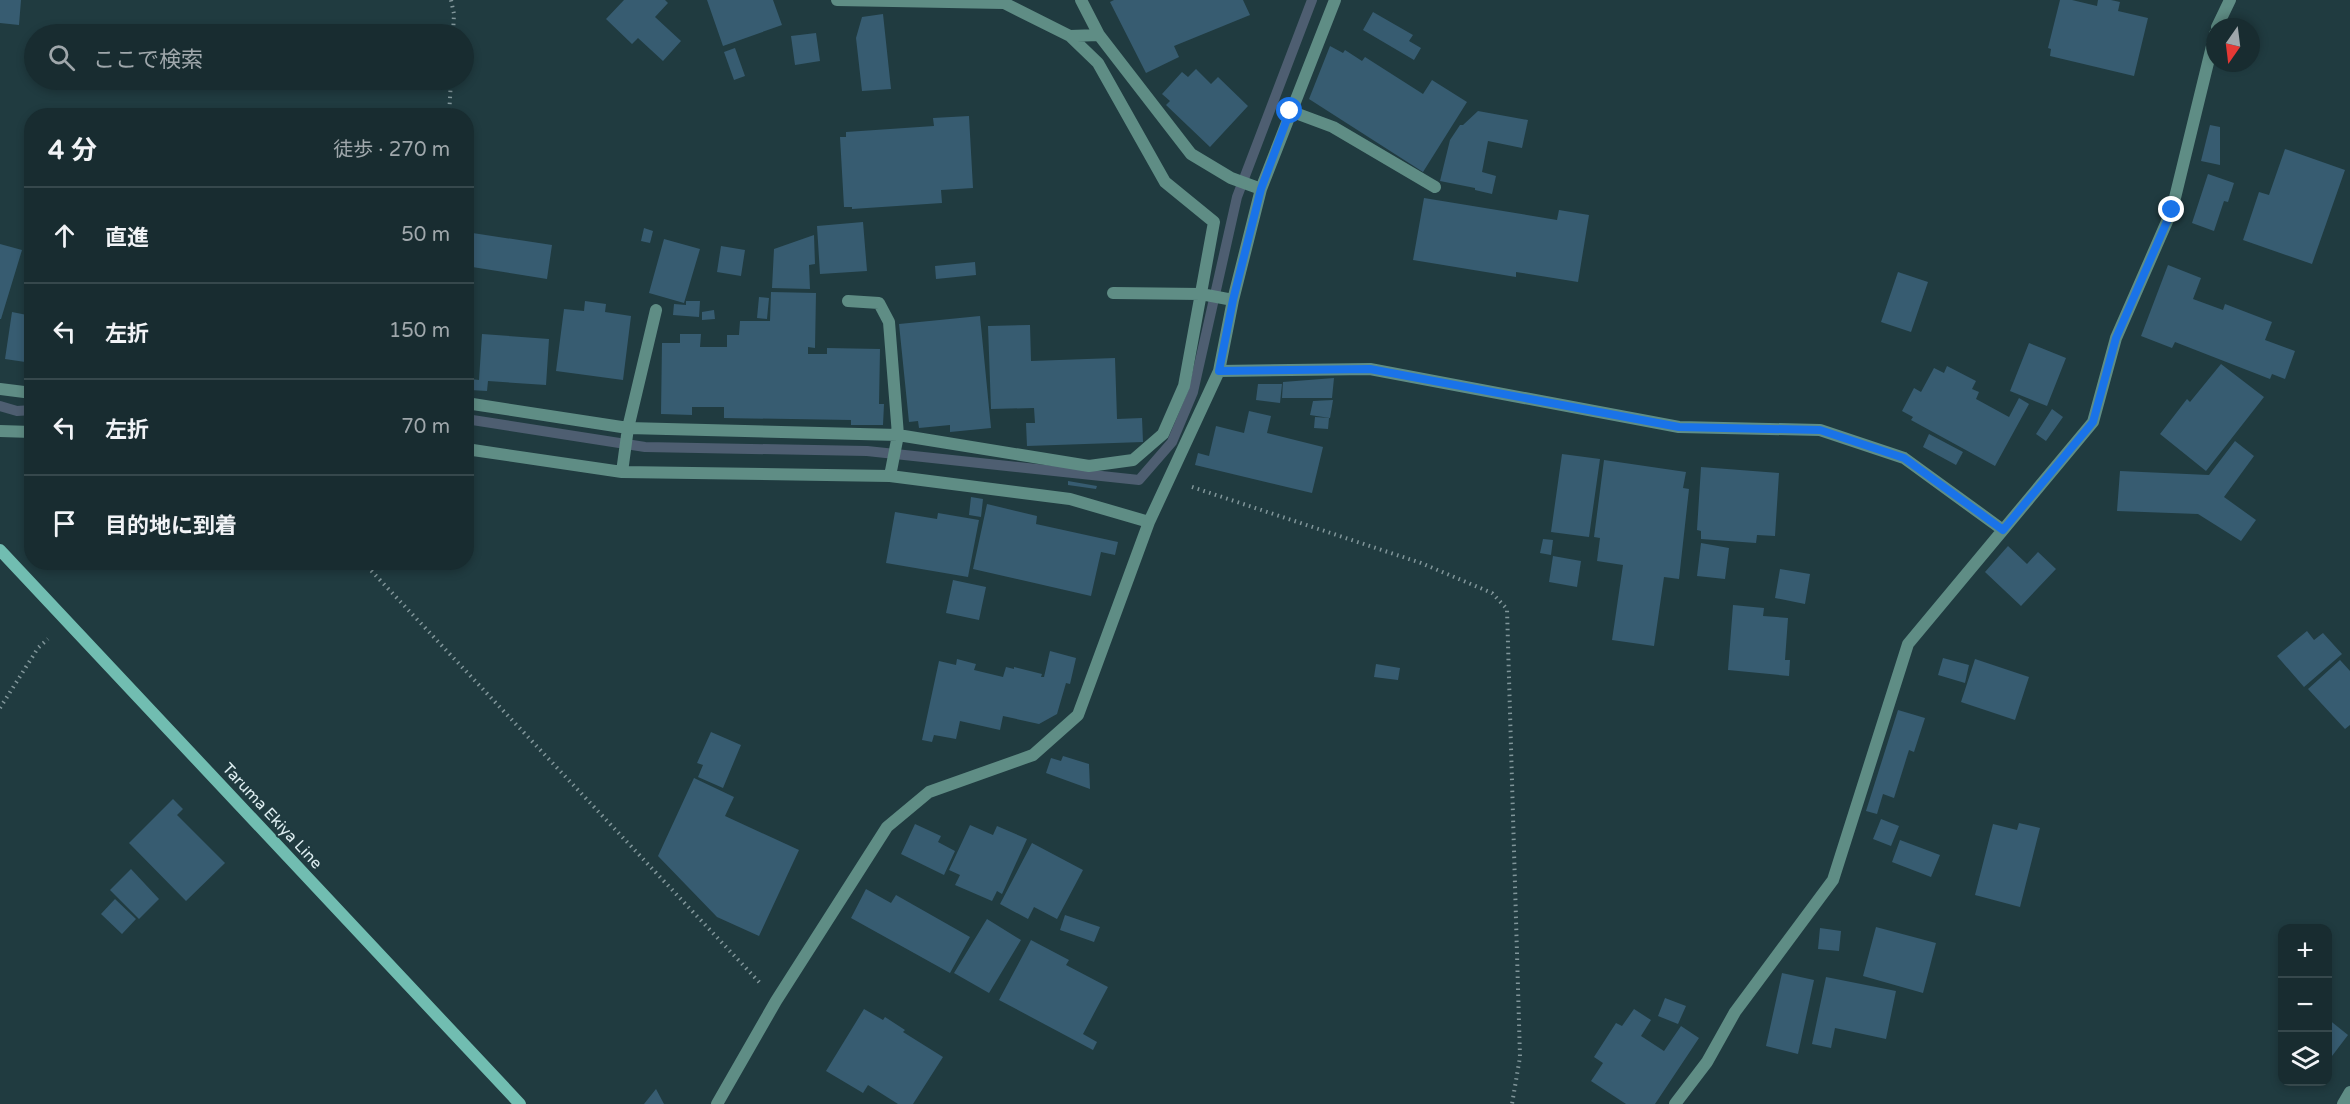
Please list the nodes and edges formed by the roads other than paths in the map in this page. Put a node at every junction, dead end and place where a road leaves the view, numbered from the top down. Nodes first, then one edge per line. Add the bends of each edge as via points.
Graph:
1 (837, 0) edge
2 (1081, 0) edge
3 (1335, 0) edge
4 (2230, 0) edge
5 (2221, 18) edge
6 (1099, 35) junction
7 (1070, 36) junction
8 (2206, 71) edge
9 (1290, 111) junction
10 (1256, 187) junction
11 (1435, 187) dead end
12 (1113, 293) dead end
13 (1201, 294) junction
14 (1233, 300) junction
15 (848, 301) dead end
16 (656, 310) dead end
17 (1219, 371) junction
18 (0, 389) edge
19 (24, 392) edge
20 (474, 404) edge
21 (628, 428) junction
22 (0, 431) edge
23 (24, 432) edge
24 (898, 435) junction
25 (474, 450) edge
26 (622, 472) junction
27 (890, 476) junction
28 (1149, 522) junction
29 (2003, 530) junction
30 (0, 550) edge
31 (2350, 1092) edge
32 (520, 1104) edge
33 (717, 1104) edge
34 (1675, 1104) edge
35 (2343, 1104) edge

1 - 7 street via 1004,3
2 - 6 street
3 - 9 street
4 - 5 street
6 - 7 street
6 - 10 street via 1191,154 1231,178
7 - 13 street via 1098,63 1165,182 1214,222
8 - 29 street via 2172,210 2116,338 2093,422
9 - 10 street
9 - 11 street via 1333,127
10 - 14 street
12 - 13 street
13 - 14 street
13 - 24 street via 1184,386 1162,434 1133,460 1089,466
14 - 17 street
15 - 24 street via 879,303 888,322
16 - 21 street
17 - 28 street
17 - 29 street via 1370,369 1679,427 1820,430 1904,458
18 - 19 street
20 - 21 street
21 - 24 street
21 - 26 street
22 - 23 street
24 - 27 street
25 - 26 street
26 - 27 street
27 - 28 street via 1070,499
28 - 33 street via 1078,715 1033,755 929,792 887,827 776,1001
29 - 34 street via 1908,644 1833,880 1735,1012 1707,1062
30 - 32 main road, Taruma Ekiya Line
31 - 35 street

